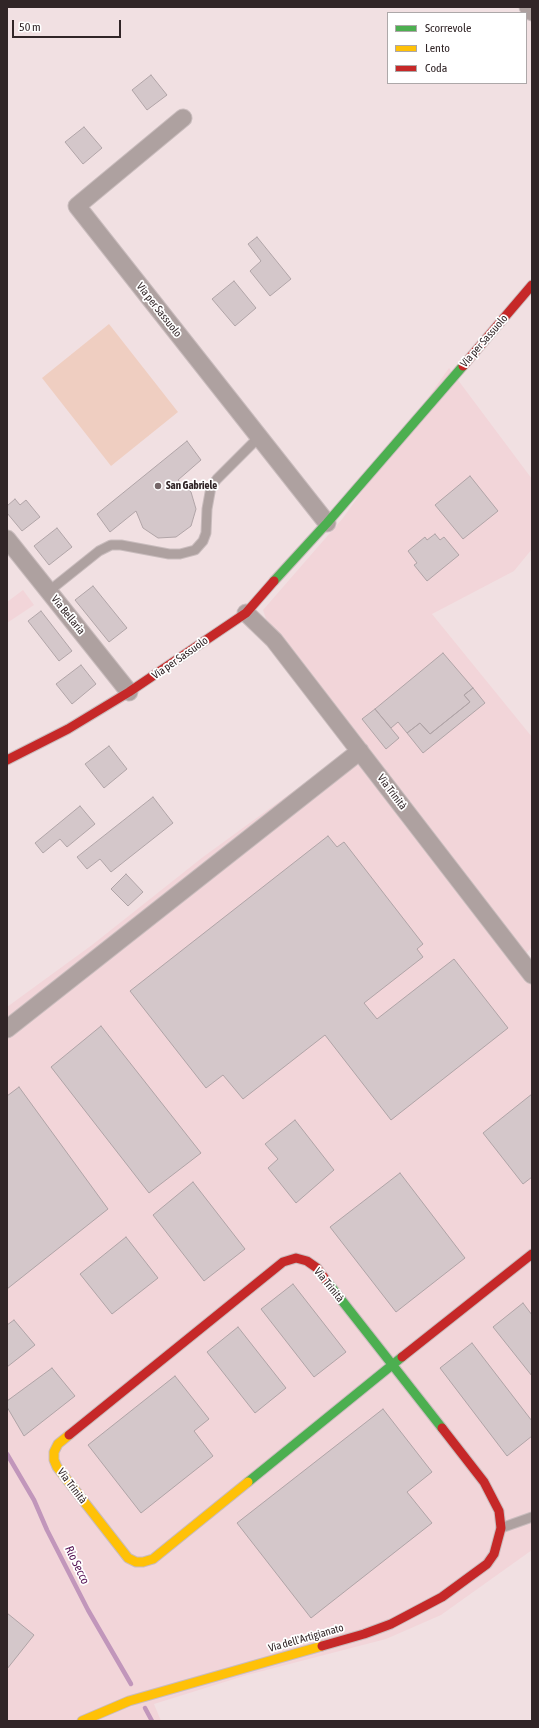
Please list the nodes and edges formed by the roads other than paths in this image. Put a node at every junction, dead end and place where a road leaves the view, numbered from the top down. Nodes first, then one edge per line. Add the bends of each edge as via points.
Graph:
1 (528, 7) edge
2 (532, 12) edge
3 (183, 118) dead end
4 (532, 285) edge
5 (259, 438) junction
6 (327, 523) junction
7 (7, 539) edge
8 (49, 591) junction
9 (246, 613) junction
10 (129, 692) junction
11 (360, 751) junction
12 (7, 760) edge
13 (532, 976) edge
14 (7, 1029) edge
15 (532, 1254) edge
16 (392, 1365) junction
17 (532, 1517) edge
18 (501, 1528) junction
19 (82, 1721) edge

1 - 2 street
3 - 5 street, Via per Sassuolo via 77,206
4 - 6 street, Via per Sassuolo
5 - 6 street, Via per Sassuolo
5 - 8 lane via 211,487 206,533 195,550 169,554 126,545 112,545 99,551
6 - 9 street, Via per Sassuolo
7 - 8 street, Via Bellaria
8 - 10 street, Via Bellaria
9 - 10 street, Via per Sassuolo
9 - 11 street, Via Trinità via 274,640
10 - 12 street, Via per Sassuolo via 68,729
11 - 13 street, Via Trinità
11 - 14 street
15 - 16 street, Via Trinità
16 - 16 street, Via Trinità via 317,1268 307,1260 296,1258 283,1262 65,1437 54,1452 54,1460 128,1558 136,1562 154,1559
16 - 18 street, Via Trinità via 484,1482 499,1511
17 - 18 lane
18 - 19 street, Via dell'Artigianato via 494,1554 487,1564 442,1596 391,1624 129,1701

